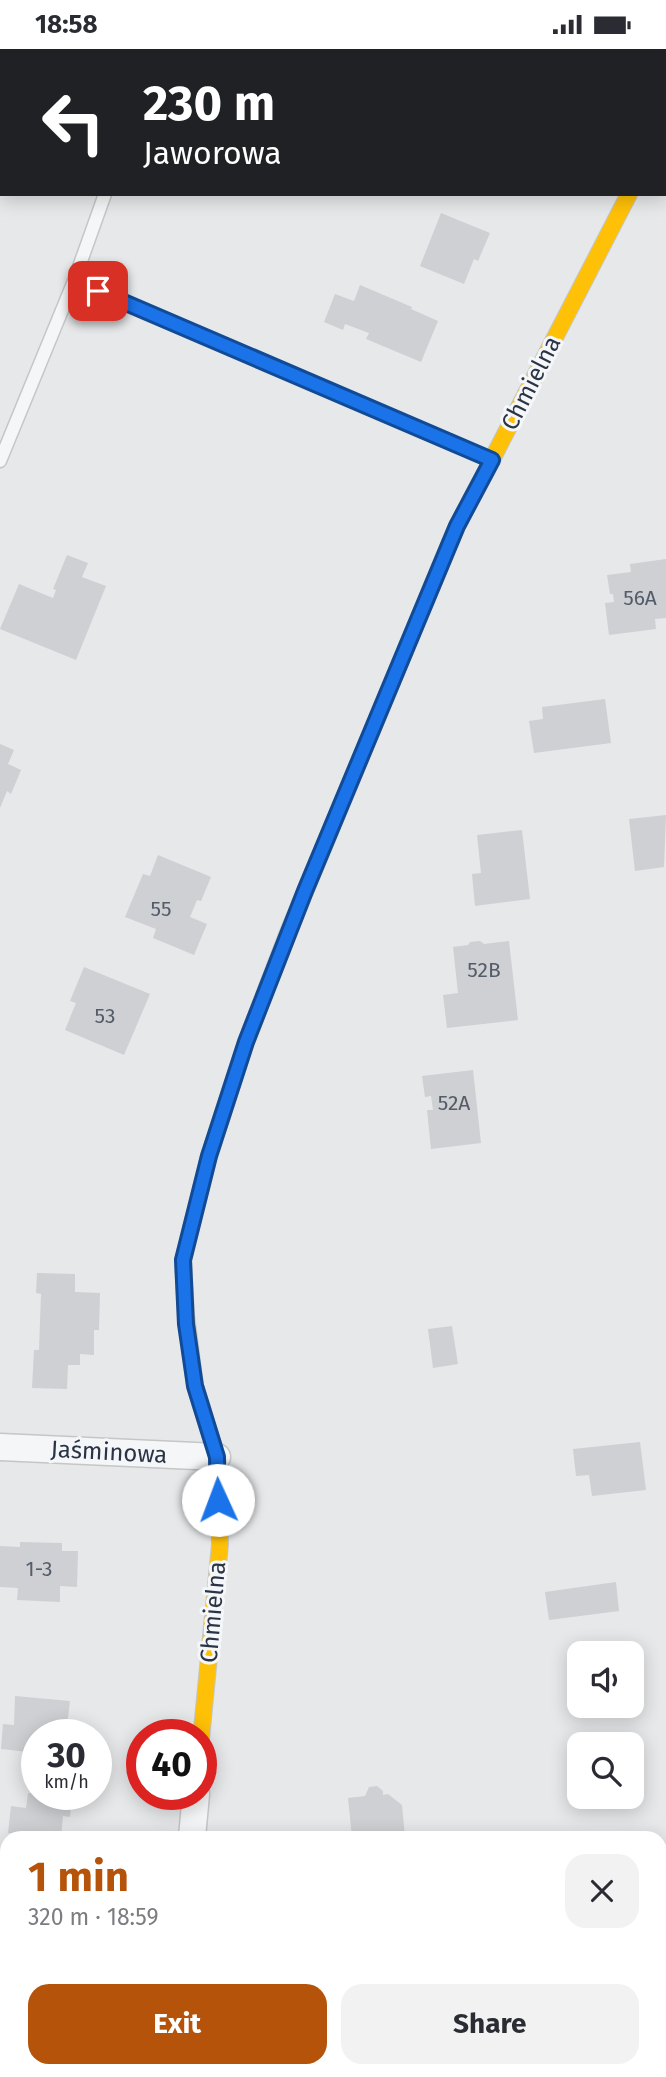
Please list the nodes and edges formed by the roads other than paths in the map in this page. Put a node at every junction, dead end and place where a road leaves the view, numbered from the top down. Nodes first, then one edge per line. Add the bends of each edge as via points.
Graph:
1 (104, 196) edge
2 (628, 196) edge
3 (74, 281) junction
4 (492, 460) junction
5 (0, 461) edge
6 (0, 1447) edge
7 (217, 1457) junction
8 (203, 1719) edge
9 (195, 1810) edge
10 (193, 1831) edge

1 - 3 lane
2 - 4 street, Chmielna
3 - 4 lane
3 - 5 lane
4 - 7 street, Chmielna via 457,526 311,875 246,1042 209,1156 183,1260 195,1386
6 - 7 street, Jaśminowa
7 - 8 street, Chmielna via 220,1543
9 - 10 street

